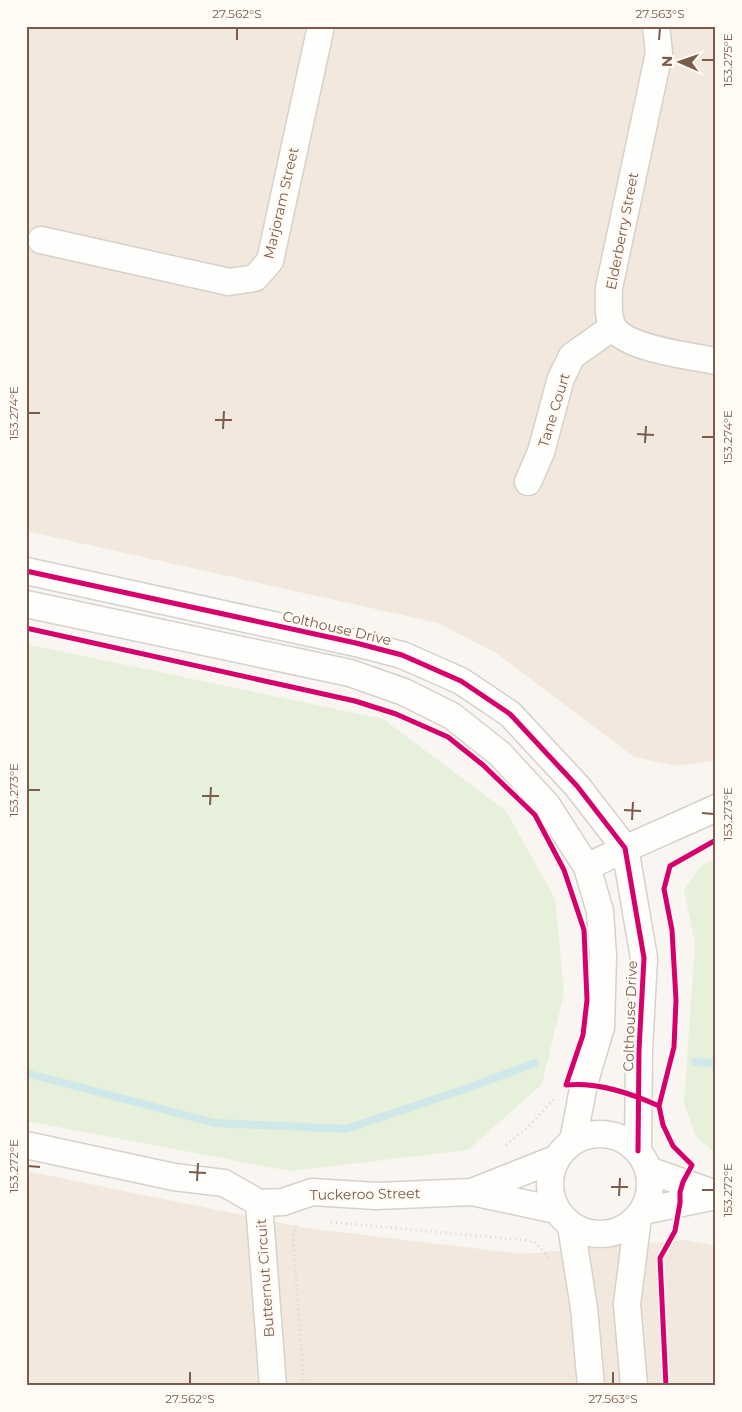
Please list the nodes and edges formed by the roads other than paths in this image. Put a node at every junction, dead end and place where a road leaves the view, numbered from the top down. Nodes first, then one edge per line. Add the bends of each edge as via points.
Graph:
1 (322, 26) edge
2 (656, 26) edge
3 (41, 240) dead end
4 (613, 327) junction
5 (716, 361) edge
6 (528, 482) dead end
7 (26, 571) edge
8 (26, 604) edge
9 (716, 808) edge
10 (624, 848) junction
11 (587, 867) junction
12 (573, 1141) junction
13 (26, 1145) edge
14 (555, 1159) junction
15 (643, 1161) junction
16 (472, 1192) junction
17 (716, 1195) edge
18 (259, 1203) junction
19 (641, 1214) junction
20 (563, 1218) junction
21 (273, 1386) edge
22 (591, 1386) edge
23 (634, 1386) edge

1 - 3 street, Marjoram Street via 270,261 255,278 229,282
2 - 4 street, Elderberry Street via 659,53 609,288
4 - 5 street via 640,346
4 - 6 street, Tane Court via 572,356 561,378 541,452
7 - 10 street, Colthouse Drive via 402,655 461,681 510,714 577,786
8 - 11 street, Colthouse Drive via 350,673 404,692 452,716 500,754 547,805
9 - 10 street
10 - 11 street
10 - 15 street, Colthouse Drive via 644,958 639,1050
11 - 12 street, Colthouse Drive via 600,911 603,956 601,1027 575,1084
12 - 14 street
12 - 15 street via 596,1133 619,1137
13 - 18 street, Butternut Circuit via 174,1177 224,1183
14 - 16 street, Tuckeroo Street
14 - 20 street via 549,1185
15 - 17 street
15 - 19 street via 650,1191
16 - 18 street, Tuckeroo Street via 376,1196 312,1192 283,1202
16 - 20 street, Tuckeroo Street
17 - 19 street
18 - 21 street, Butternut Circuit
19 - 20 street via 624,1229 606,1235 588,1234
19 - 23 street via 627,1304
20 - 22 street via 584,1308

